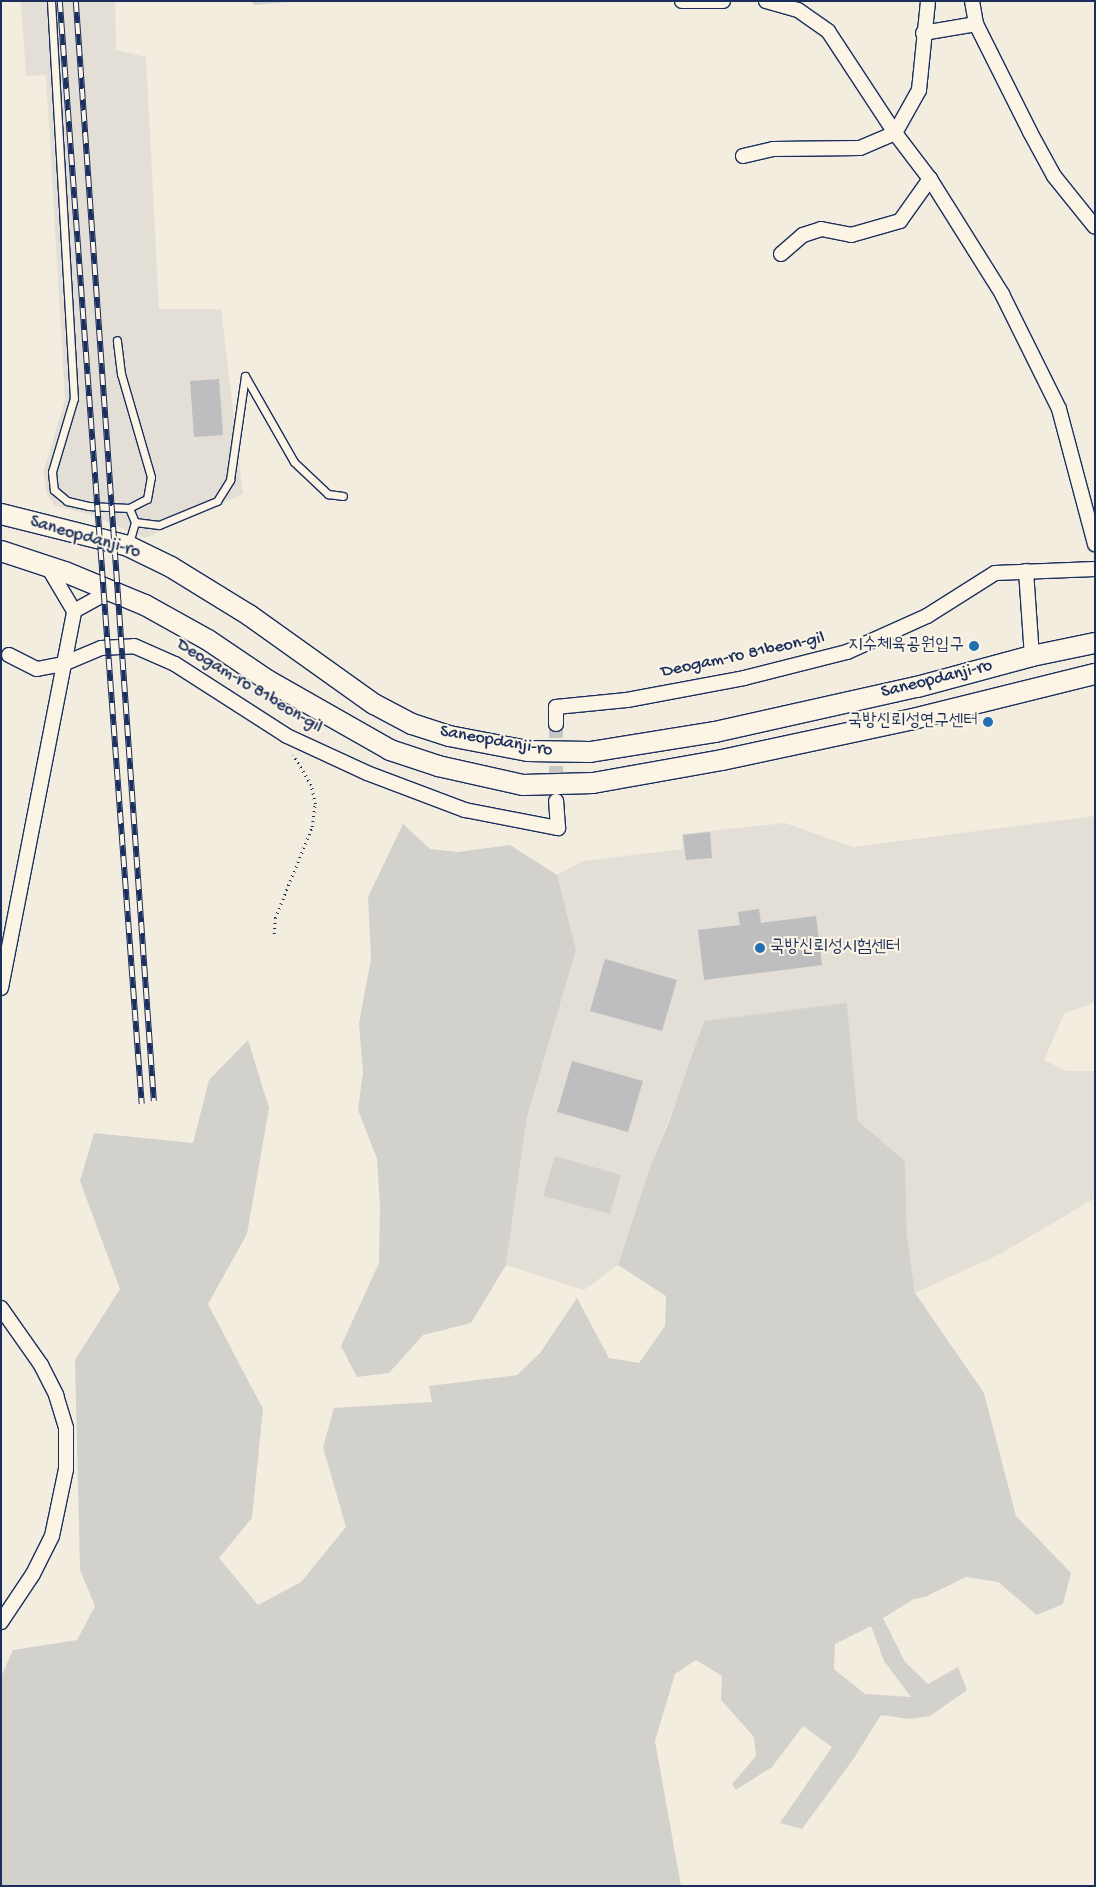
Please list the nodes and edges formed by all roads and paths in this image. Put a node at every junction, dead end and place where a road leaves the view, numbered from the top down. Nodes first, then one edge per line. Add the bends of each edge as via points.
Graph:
1 (51, 1) edge
2 (682, 1) edge
3 (723, 1) edge
4 (766, 1) edge
5 (928, 1) edge
6 (972, 1) edge
7 (976, 24) junction
8 (923, 33) junction
9 (895, 133) junction
10 (743, 156) dead end
11 (930, 179) junction
12 (1095, 228) edge
13 (781, 254) dead end
14 (117, 340) dead end
15 (343, 496) dead end
16 (129, 508) junction
17 (1, 514) edge
18 (135, 522) junction
19 (1095, 544) edge
20 (128, 546) junction
21 (1, 552) edge
22 (48, 567) junction
23 (1095, 569) edge
24 (1026, 571) junction
25 (110, 591) junction
26 (74, 611) junction
27 (1095, 642) edge
28 (9, 655) dead end
29 (1032, 656) junction
30 (62, 664) junction
31 (1095, 674) edge
32 (556, 724) tunnel mouth
33 (287, 736) junction
34 (556, 801) tunnel mouth
35 (274, 934) dead end
36 (1, 988) edge
37 (1, 1308) edge
38 (1, 1622) edge

1 - 16 lane via 74,398 52,472 54,490 67,501 88,506
2 - 3 street
4 - 9 street via 798,10 828,31
5 - 8 street
6 - 7 street
7 - 8 street
7 - 12 street via 1054,176
8 - 9 street via 919,90
9 - 10 street via 860,148 773,149
9 - 11 street
11 - 13 street via 900,221 851,235 821,229 803,235
11 - 19 street via 1002,294 1059,409
14 - 16 lane via 121,374 151,477 147,498
15 - 18 lane via 328,494 294,462 245,376 230,480 217,501 159,525
16 - 18 lane
17 - 20 main road, Saneopdanji-ro
18 - 20 lane
20 - 29 main road, Saneopdanji-ro via 171,567 249,616 374,704 412,724 449,736 528,751 590,752 715,732 917,687
21 - 22 main road, Saneopdanji-ro
22 - 25 main road, Saneopdanji-ro
22 - 26 street
23 - 24 street
24 - 29 street
24 - 32 street, Deogam-ro 81beon-gil via 996,572 927,616 847,652 744,678 627,700 556,707
25 - 26 street
25 - 31 main road, Saneopdanji-ro via 145,605 208,640 267,680 390,750 438,766 523,785 593,783 722,760 913,719
26 - 30 street
27 - 29 main road, Saneopdanji-ro
28 - 30 street, Deogam-ro 81beon-gil via 37,669
30 - 33 street, Deogam-ro 81beon-gil via 100,648 134,646 175,664
30 - 36 street
33 - 34 street, Deogam-ro 81beon-gil via 367,774 466,810 558,828
33 - 35 path via 296,765 311,785 315,804 312,827 275,918
37 - 38 street via 41,1365 56,1395 66,1428 66,1468 52,1536 33,1574

